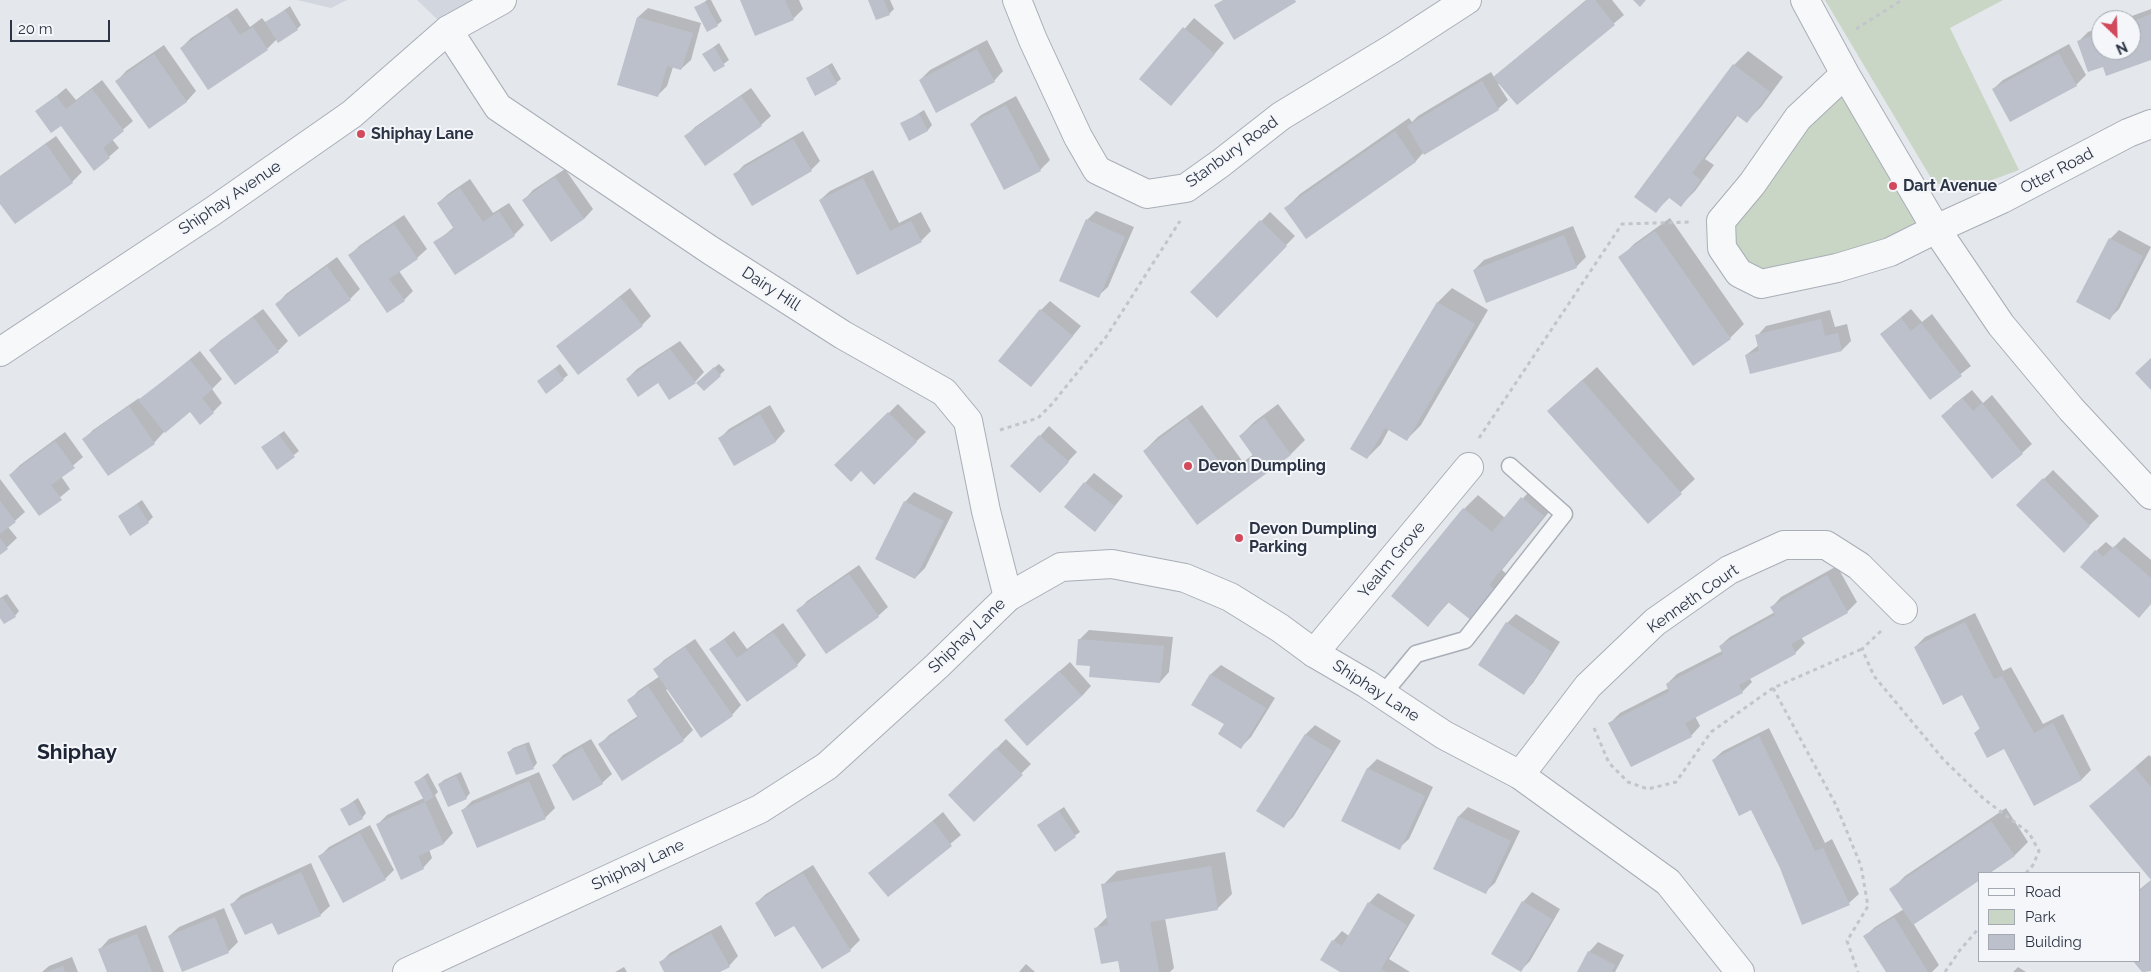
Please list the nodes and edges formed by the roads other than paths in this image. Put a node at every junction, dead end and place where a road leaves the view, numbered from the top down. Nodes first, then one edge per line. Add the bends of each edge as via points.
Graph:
1 (502, 0) edge
2 (1017, 0) edge
3 (1467, 0) edge
4 (1806, 0) edge
5 (448, 30) junction
6 (1845, 74) junction
7 (2151, 124) edge
8 (1936, 229) junction
9 (0, 352) edge
10 (1510, 466) dead end
11 (1469, 467) road end
12 (2151, 495) edge
13 (1008, 597) junction
14 (1903, 610) road end
15 (1314, 653) junction
16 (1383, 694) junction
17 (1520, 776) junction
18 (407, 972) edge
19 (1740, 972) edge

1 - 5 street, Shiphay Avenue
2 - 3 street, Stanbury Road via 1078,136 1097,170 1147,194 1186,188 1280,116
4 - 6 street
5 - 9 street, Shiphay Avenue via 352,114
5 - 13 street, Dairy Hill via 498,106 843,336 944,392 968,421
6 - 8 street
6 - 8 street, Otter Road via 1798,118 1752,184 1721,221 1722,248 1739,273 1761,284 1838,268 1890,252
7 - 8 street, Otter Road via 2002,200
8 - 12 street via 2001,325 2070,408
10 - 16 lane via 1564,514 1465,640 1416,654
11 - 15 street, Yealm Grove
13 - 15 street, Shiphay Lane via 1061,567 1112,564 1148,570 1185,578 1230,598
13 - 18 street, Shiphay Lane via 826,766 760,809
14 - 17 street, Kenneth Court via 1859,566 1826,545 1784,545 1729,570 1655,622 1588,686
15 - 16 street, Shiphay Lane
16 - 17 street, Shiphay Lane via 1444,735
17 - 19 street, Shiphay Lane via 1668,882

